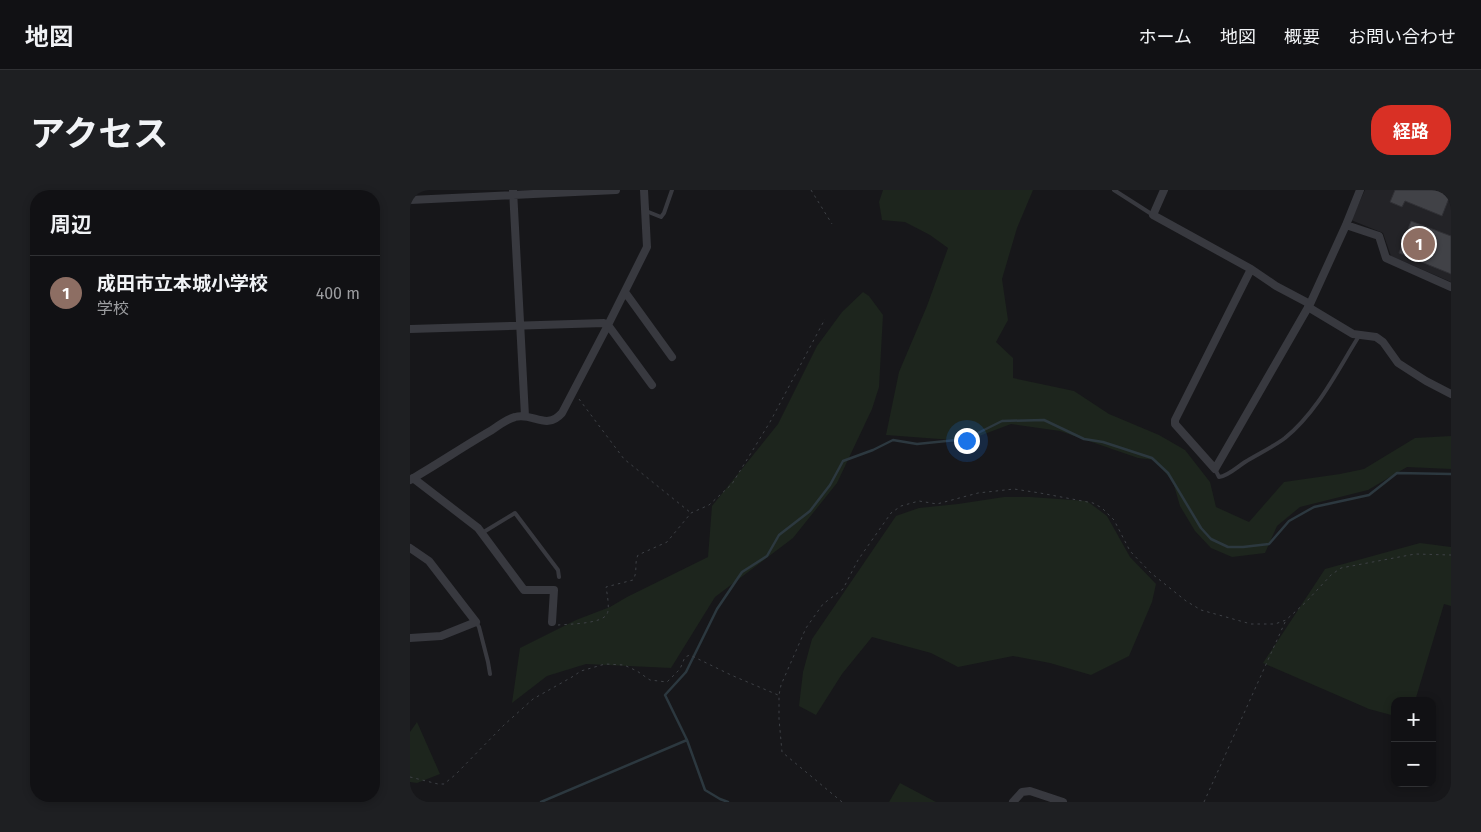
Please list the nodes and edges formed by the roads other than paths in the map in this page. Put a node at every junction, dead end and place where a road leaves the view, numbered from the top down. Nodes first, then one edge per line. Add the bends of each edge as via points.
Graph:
1 (616, 190) edge
2 (644, 190) edge
3 (672, 190) edge
4 (1114, 190) edge
5 (1164, 190) edge
6 (557, 191) edge
7 (1356, 191) edge
8 (513, 192) edge
9 (410, 200) edge
10 (645, 211) junction
11 (1153, 215) junction
12 (1346, 225) junction
13 (1251, 269) junction
14 (1451, 287) edge
15 (625, 292) junction
16 (1309, 306) junction
17 (608, 325) junction
18 (520, 326) junction
19 (410, 329) edge
20 (1358, 336) junction
21 (672, 357) dead end
22 (652, 385) dead end
23 (1451, 394) edge
24 (525, 416) junction
25 (1215, 469) junction
26 (412, 479) edge
27 (482, 533) junction
28 (410, 548) edge
29 (559, 578) dead end
30 (476, 622) junction
31 (552, 622) road end
32 (410, 638) edge
33 (490, 674) dead end
34 (1013, 802) edge
35 (1064, 802) edge

1 - 6 street
2 - 10 street
3 - 10 lane via 660,217
4 - 11 lane
5 - 11 street
6 - 8 street
7 - 12 street
8 - 9 street
8 - 18 street
10 - 15 street via 647,247
11 - 13 street
12 - 14 street via 1379,236 1386,258
12 - 16 street
13 - 16 street
13 - 25 street via 1175,420 1175,424
15 - 17 street
15 - 21 street
16 - 20 street
16 - 25 street
17 - 18 street
17 - 22 street
17 - 24 street via 562,413 543,421
18 - 19 street
18 - 24 street
20 - 23 street via 1376,337 1398,363
20 - 25 lane via 1318,402 1284,438 1224,477 1219,477
24 - 26 street via 513,417
26 - 27 street
27 - 29 lane via 515,513 558,570
27 - 31 street via 524,590 554,590
28 - 30 street via 429,561
30 - 32 street via 441,636
30 - 33 lane
34 - 35 street via 1022,792 1030,791

